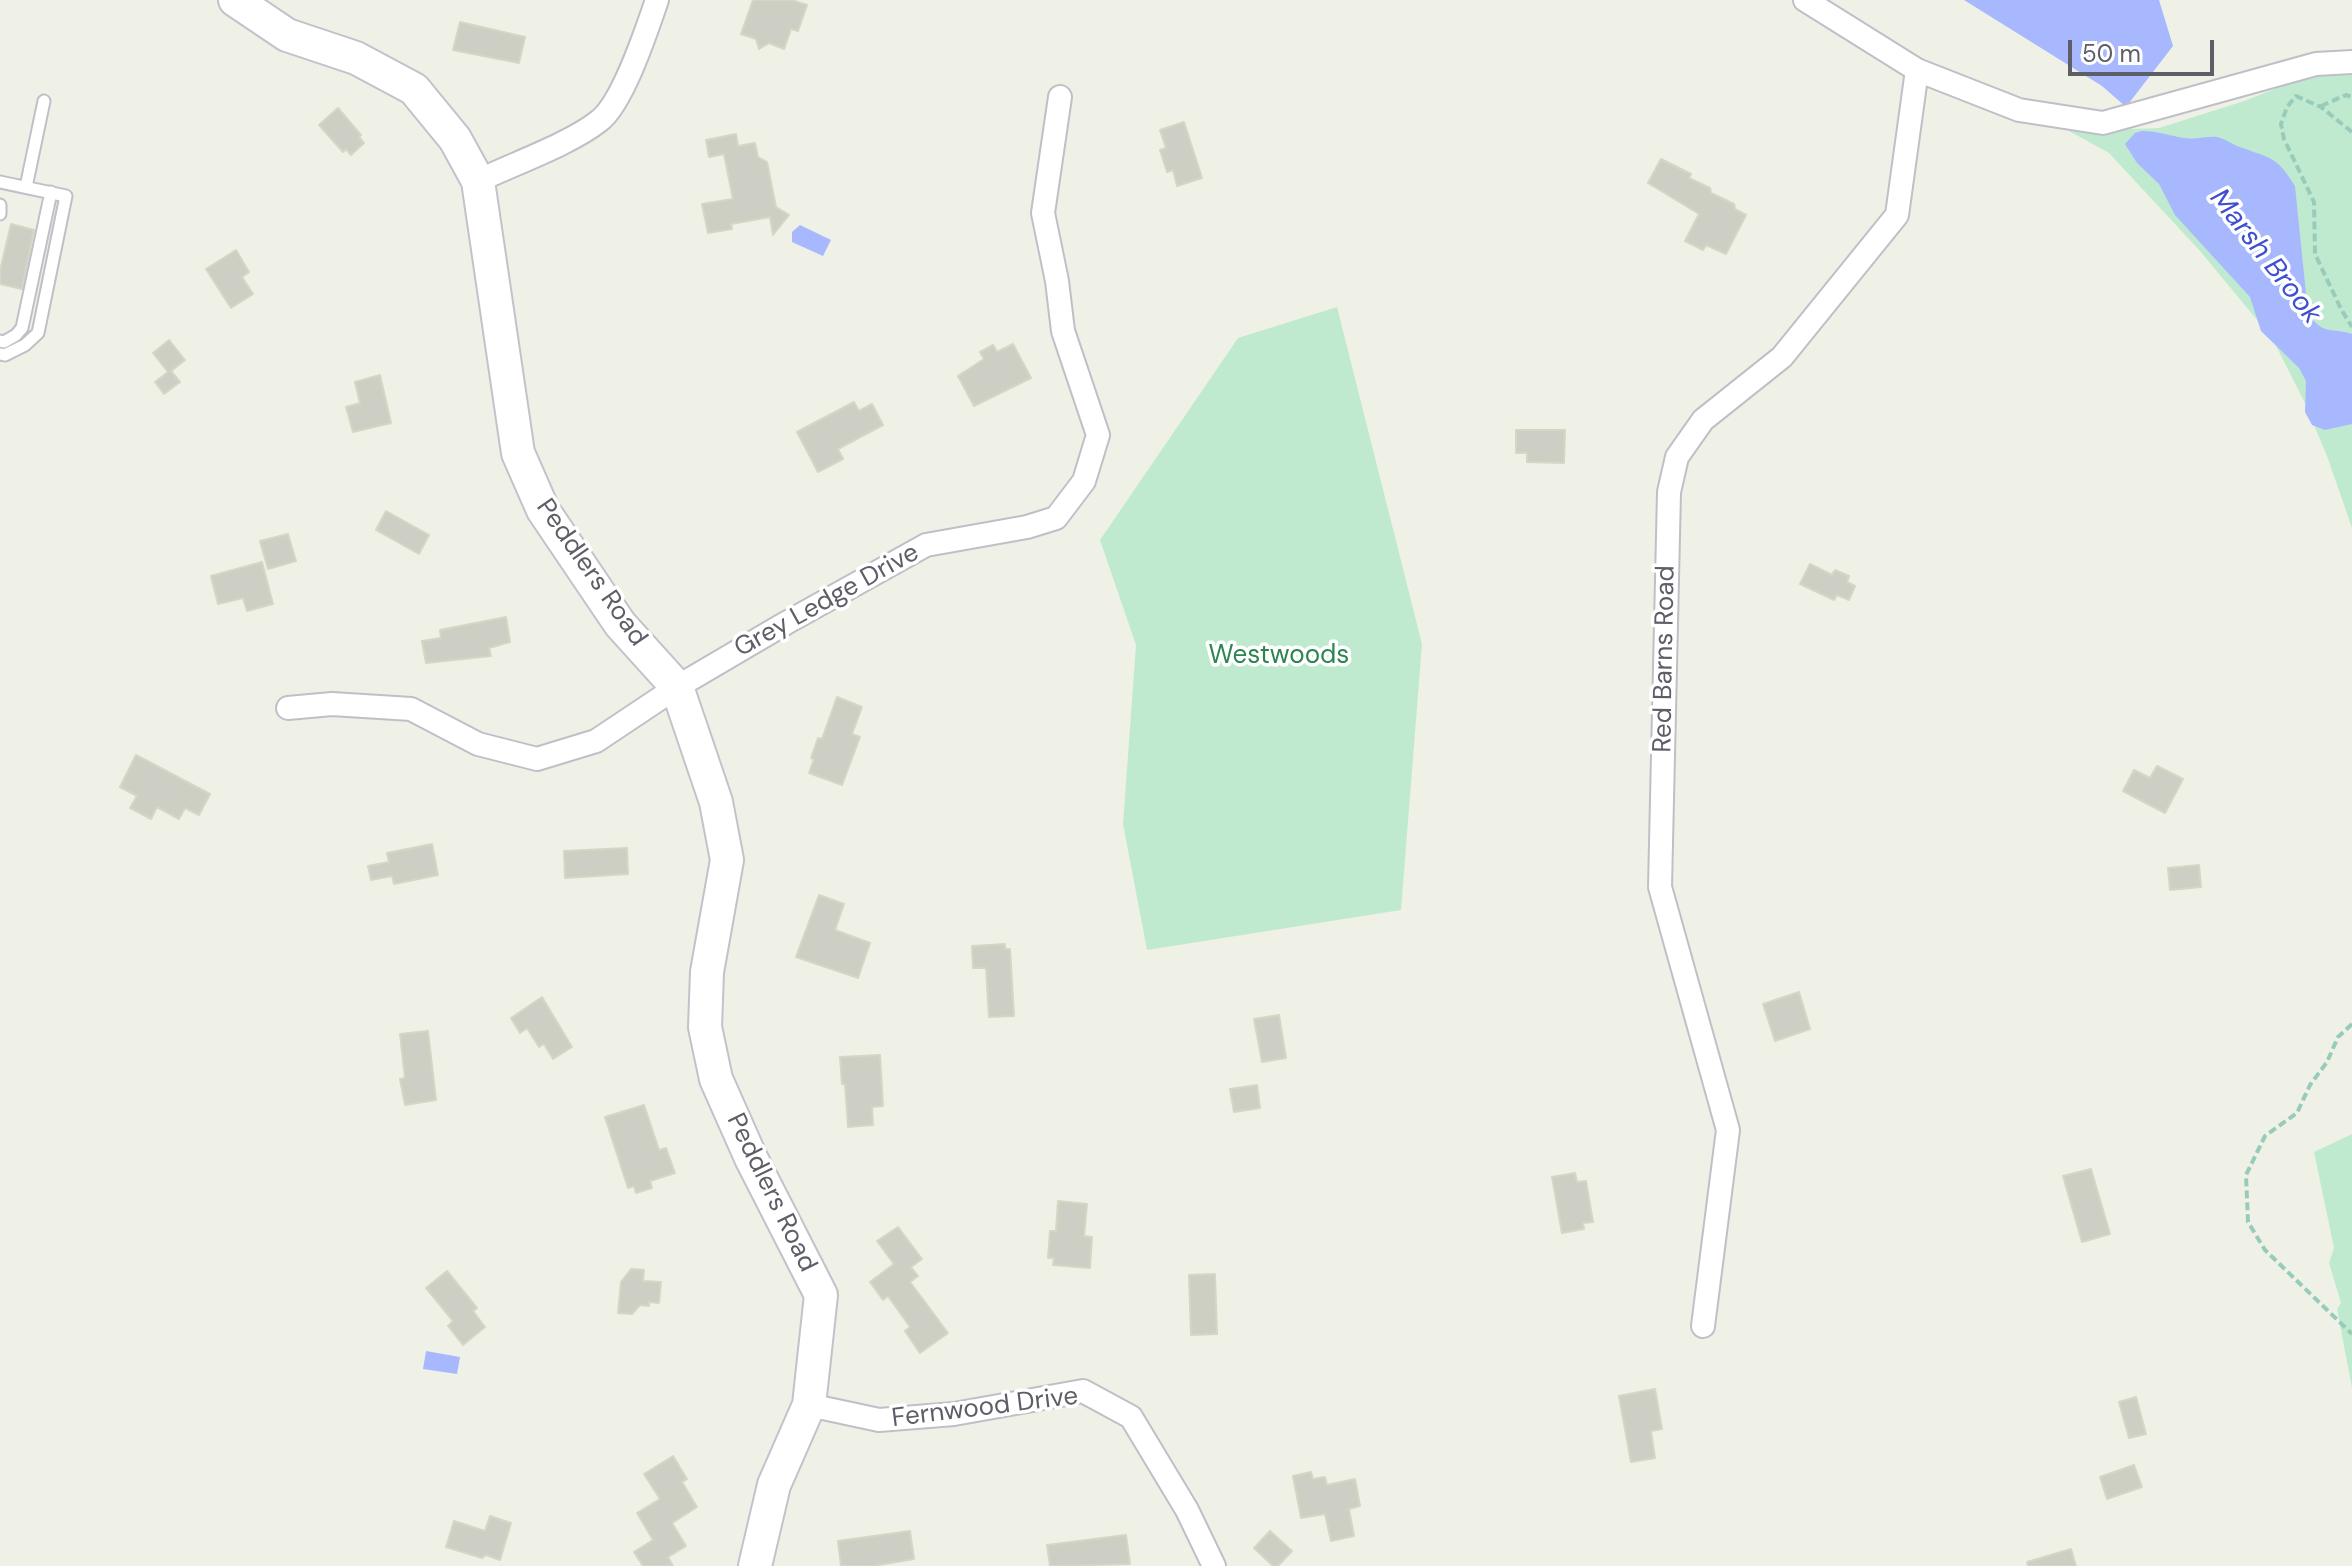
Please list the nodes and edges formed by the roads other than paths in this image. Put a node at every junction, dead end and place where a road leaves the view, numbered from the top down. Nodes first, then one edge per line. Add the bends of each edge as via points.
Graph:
1 (235, 0) edge
2 (657, 0) edge
3 (1805, 0) edge
4 (2352, 62) edge
5 (1917, 70) junction
6 (1060, 97) dead end
7 (44, 101) dead end
8 (478, 181) junction
9 (0, 182) edge
10 (26, 187) junction
11 (51, 192) junction
12 (0, 205) edge
13 (0, 214) edge
14 (0, 341) edge
15 (0, 354) edge
16 (677, 687) junction
17 (288, 708) dead end
18 (1703, 1326) dead end
19 (809, 1405) junction
20 (755, 1566) edge
21 (1214, 1566) edge

1 - 8 street, Peddlers Road via 287,35 356,58 414,89 455,139
2 - 8 street via 635,62 602,119
3 - 5 street
4 - 5 street via 2316,64 2103,123 2019,110
5 - 18 street, Red Barns Road via 1897,215 1782,357 1703,420 1672,471 1660,887 1728,1130
6 - 16 street, Grey Ledge Drive via 1043,213 1063,331 1098,435 1084,481 1056,518 926,545
7 - 10 lane
8 - 16 street, Peddlers Road via 518,453 543,510 620,624
9 - 10 lane
10 - 11 lane
11 - 14 lane via 22,328
11 - 15 lane via 66,196 38,333 25,345
12 - 13 lane
16 - 17 street, Grey Ledge Drive via 596,741 537,759 478,744 411,709 332,704
16 - 19 street, Peddlers Road via 716,802 727,860 707,972 705,1027 716,1079 821,1295
19 - 20 street, Peddlers Road via 774,1485
19 - 21 street, Fernwood Drive via 879,1420 954,1414 1083,1391 1131,1417

